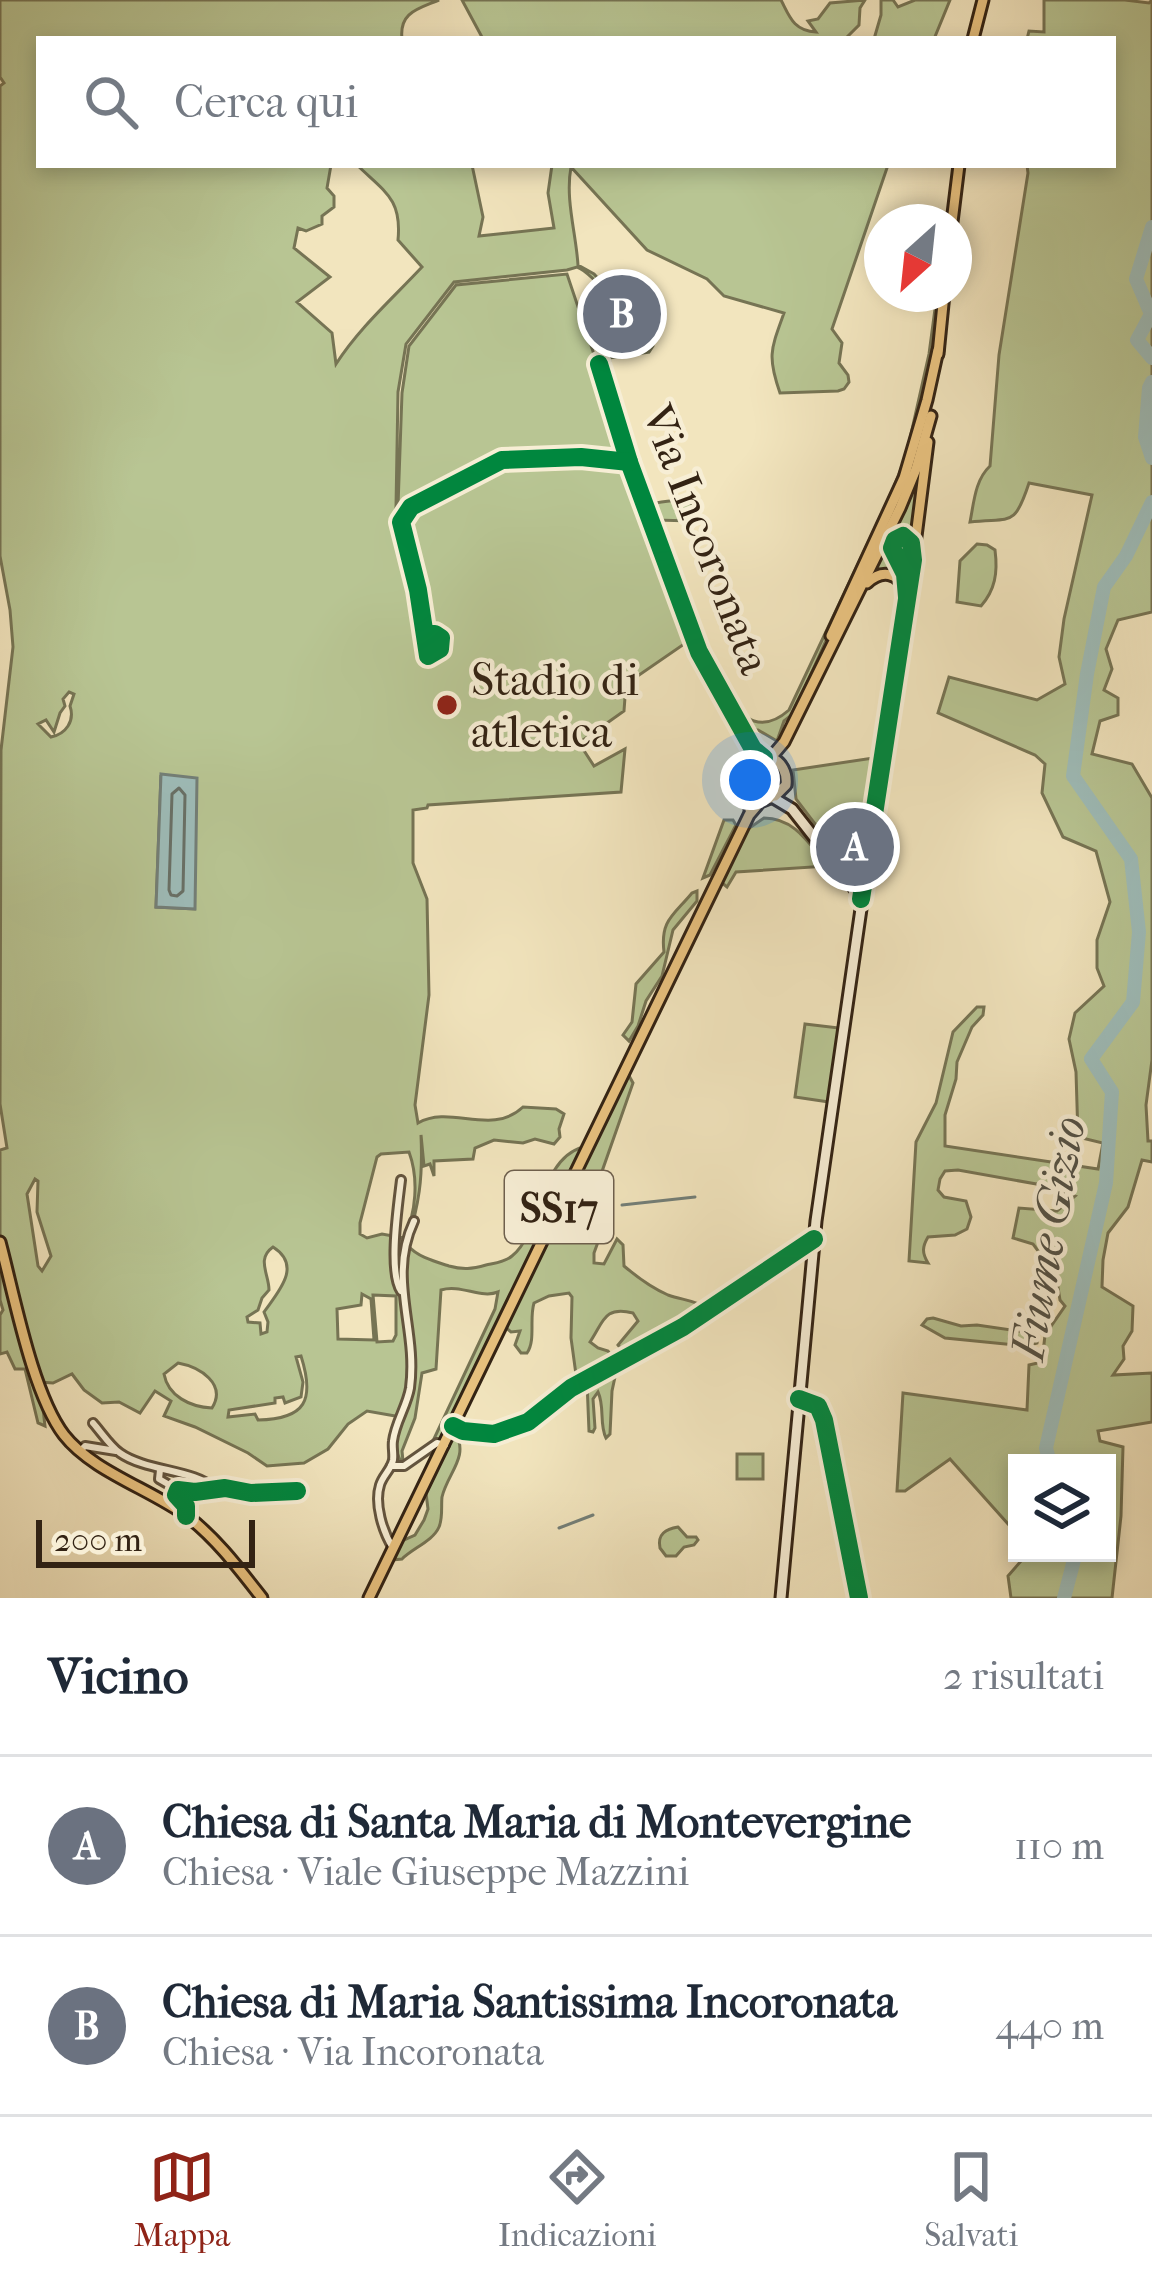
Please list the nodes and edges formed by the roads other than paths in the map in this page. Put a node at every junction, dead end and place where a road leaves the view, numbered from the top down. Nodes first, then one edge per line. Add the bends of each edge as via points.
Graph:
1 (983, 0) edge
2 (975, 36) edge
3 (959, 168) edge
4 (954, 204) edge
5 (942, 312) edge
6 (938, 350) junction
7 (599, 364) dead end
8 (931, 416) junction
9 (629, 461) junction
10 (913, 560) junction
11 (863, 587) junction
12 (907, 594) junction
13 (425, 634) dead end
14 (816, 675) junction
15 (748, 740) junction
16 (784, 742) junction
17 (765, 758) junction
18 (751, 766) junction
19 (784, 766) junction
20 (787, 782) junction
21 (749, 786) junction
22 (771, 798) junction
23 (792, 808) junction
24 (749, 815) junction
25 (867, 874) junction
26 (851, 884) junction
27 (861, 899) junction
28 (401, 1180) dead end
29 (414, 1221) dead end
30 (814, 1239) junction
31 (0, 1242) edge
32 (404, 1294) junction
33 (800, 1399) junction
34 (93, 1423) dead end
35 (453, 1426) junction
36 (445, 1445) junction
37 (80, 1451) junction
38 (119, 1453) junction
39 (392, 1466) junction
40 (160, 1470) junction
41 (212, 1488) junction
42 (178, 1490) junction
43 (296, 1492) dead end
44 (186, 1516) junction
45 (394, 1550) junction
46 (262, 1598) edge
47 (369, 1598) edge
48 (782, 1598) edge
49 (860, 1598) edge

1 - 2 main road
3 - 4 main road
5 - 6 main road
6 - 8 main road
6 - 14 main road via 904,478
7 - 9 street, Via Incoronata
8 - 10 main road
8 - 11 main road
9 - 13 street via 502,460 410,507 401,522
9 - 15 street, Via Incoronata via 704,661
10 - 12 street
10 - 12 street via 908,538 897,538 893,550
11 - 12 main road via 889,573
11 - 14 main road
12 - 25 street
14 - 16 main road
15 - 17 street, Via Incoronata
15 - 18 street, Via Incoronata
16 - 17 main road
16 - 19 main road
17 - 18 main road
17 - 19 main road
18 - 21 main road
19 - 20 main road
20 - 22 main road
20 - 23 main road
21 - 22 main road
21 - 24 main road, SS17
22 - 23 main road
22 - 24 main road, SS17
23 - 26 main road
24 - 35 main road, SS17
25 - 26 street
25 - 27 street
26 - 27 main road
27 - 30 main road
28 - 32 street via 395,1282
29 - 32 street via 402,1259
30 - 33 main road
30 - 35 street via 528,1422 494,1434
31 - 37 main road via 34,1370 62,1432
32 - 39 street via 410,1389
33 - 48 main road
33 - 49 street via 823,1415
34 - 38 street
35 - 36 main road, SS17
36 - 39 street
36 - 45 main road, SS17
37 - 38 street
37 - 44 main road
38 - 40 street
39 - 45 street via 379,1505
40 - 41 street
40 - 42 street via 159,1479
41 - 42 street
41 - 43 street
42 - 44 street
44 - 46 main road
45 - 47 main road, SS17

